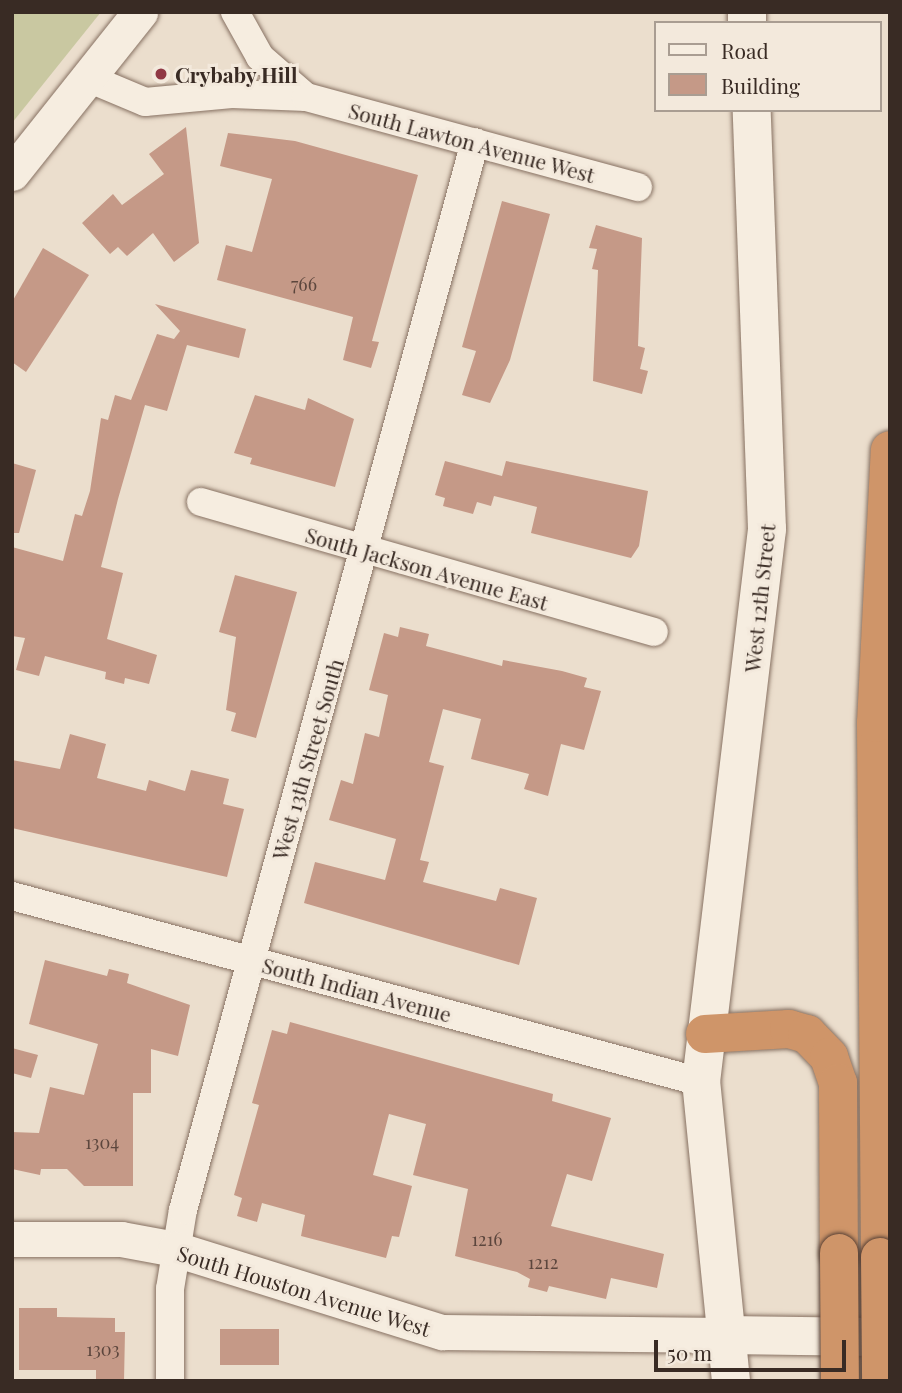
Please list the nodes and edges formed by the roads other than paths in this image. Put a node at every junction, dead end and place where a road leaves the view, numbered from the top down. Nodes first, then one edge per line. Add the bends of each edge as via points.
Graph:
1 (140, 12) edge
2 (235, 12) edge
3 (88, 78) junction
4 (306, 97) junction
5 (752, 112) edge
6 (475, 142) junction
7 (12, 173) edge
8 (638, 187) dead end
9 (890, 450) edge
10 (201, 502) dead end
11 (365, 552) junction
12 (654, 632) dead end
13 (890, 642) edge
14 (876, 723) junction
15 (12, 895) edge
16 (251, 959) junction
17 (705, 1034) junction
18 (701, 1082) junction
19 (12, 1238) edge
20 (175, 1249) junction
21 (726, 1335) junction
22 (890, 1337) edge
23 (170, 1381) edge
24 (731, 1381) edge
25 (840, 1381) edge
26 (881, 1381) edge

1 - 3 street
2 - 4 street, South Lawton Avenue West via 260,57
3 - 4 street, South Lawton Avenue West via 145,102 232,94
3 - 7 street
4 - 6 street, South Lawton Avenue West
5 - 17 main road, West 12th Street via 767,528
6 - 8 street, South Lawton Avenue West
6 - 11 street, West 13th Street South
9 - 14 highway
10 - 11 street, South Jackson Avenue East
11 - 12 street, South Jackson Avenue East
11 - 16 street, West 13th Street South
13 - 14 highway
14 - 26 highway, bridge
15 - 16 street, South Indian Avenue
16 - 18 street, South Indian Avenue
16 - 20 street, West 13th Street South
17 - 18 main road, West 12th Street
17 - 25 highway, bridge via 789,1029 807,1034 829,1057 838,1083
18 - 21 main road, West 12th Street
19 - 20 street, South Houston Avenue West via 121,1238
20 - 21 street, South Houston Avenue West via 442,1332
20 - 23 street, West 13th Street South
21 - 22 main road, South Houston Avenue West
21 - 24 main road, West 12th Street

